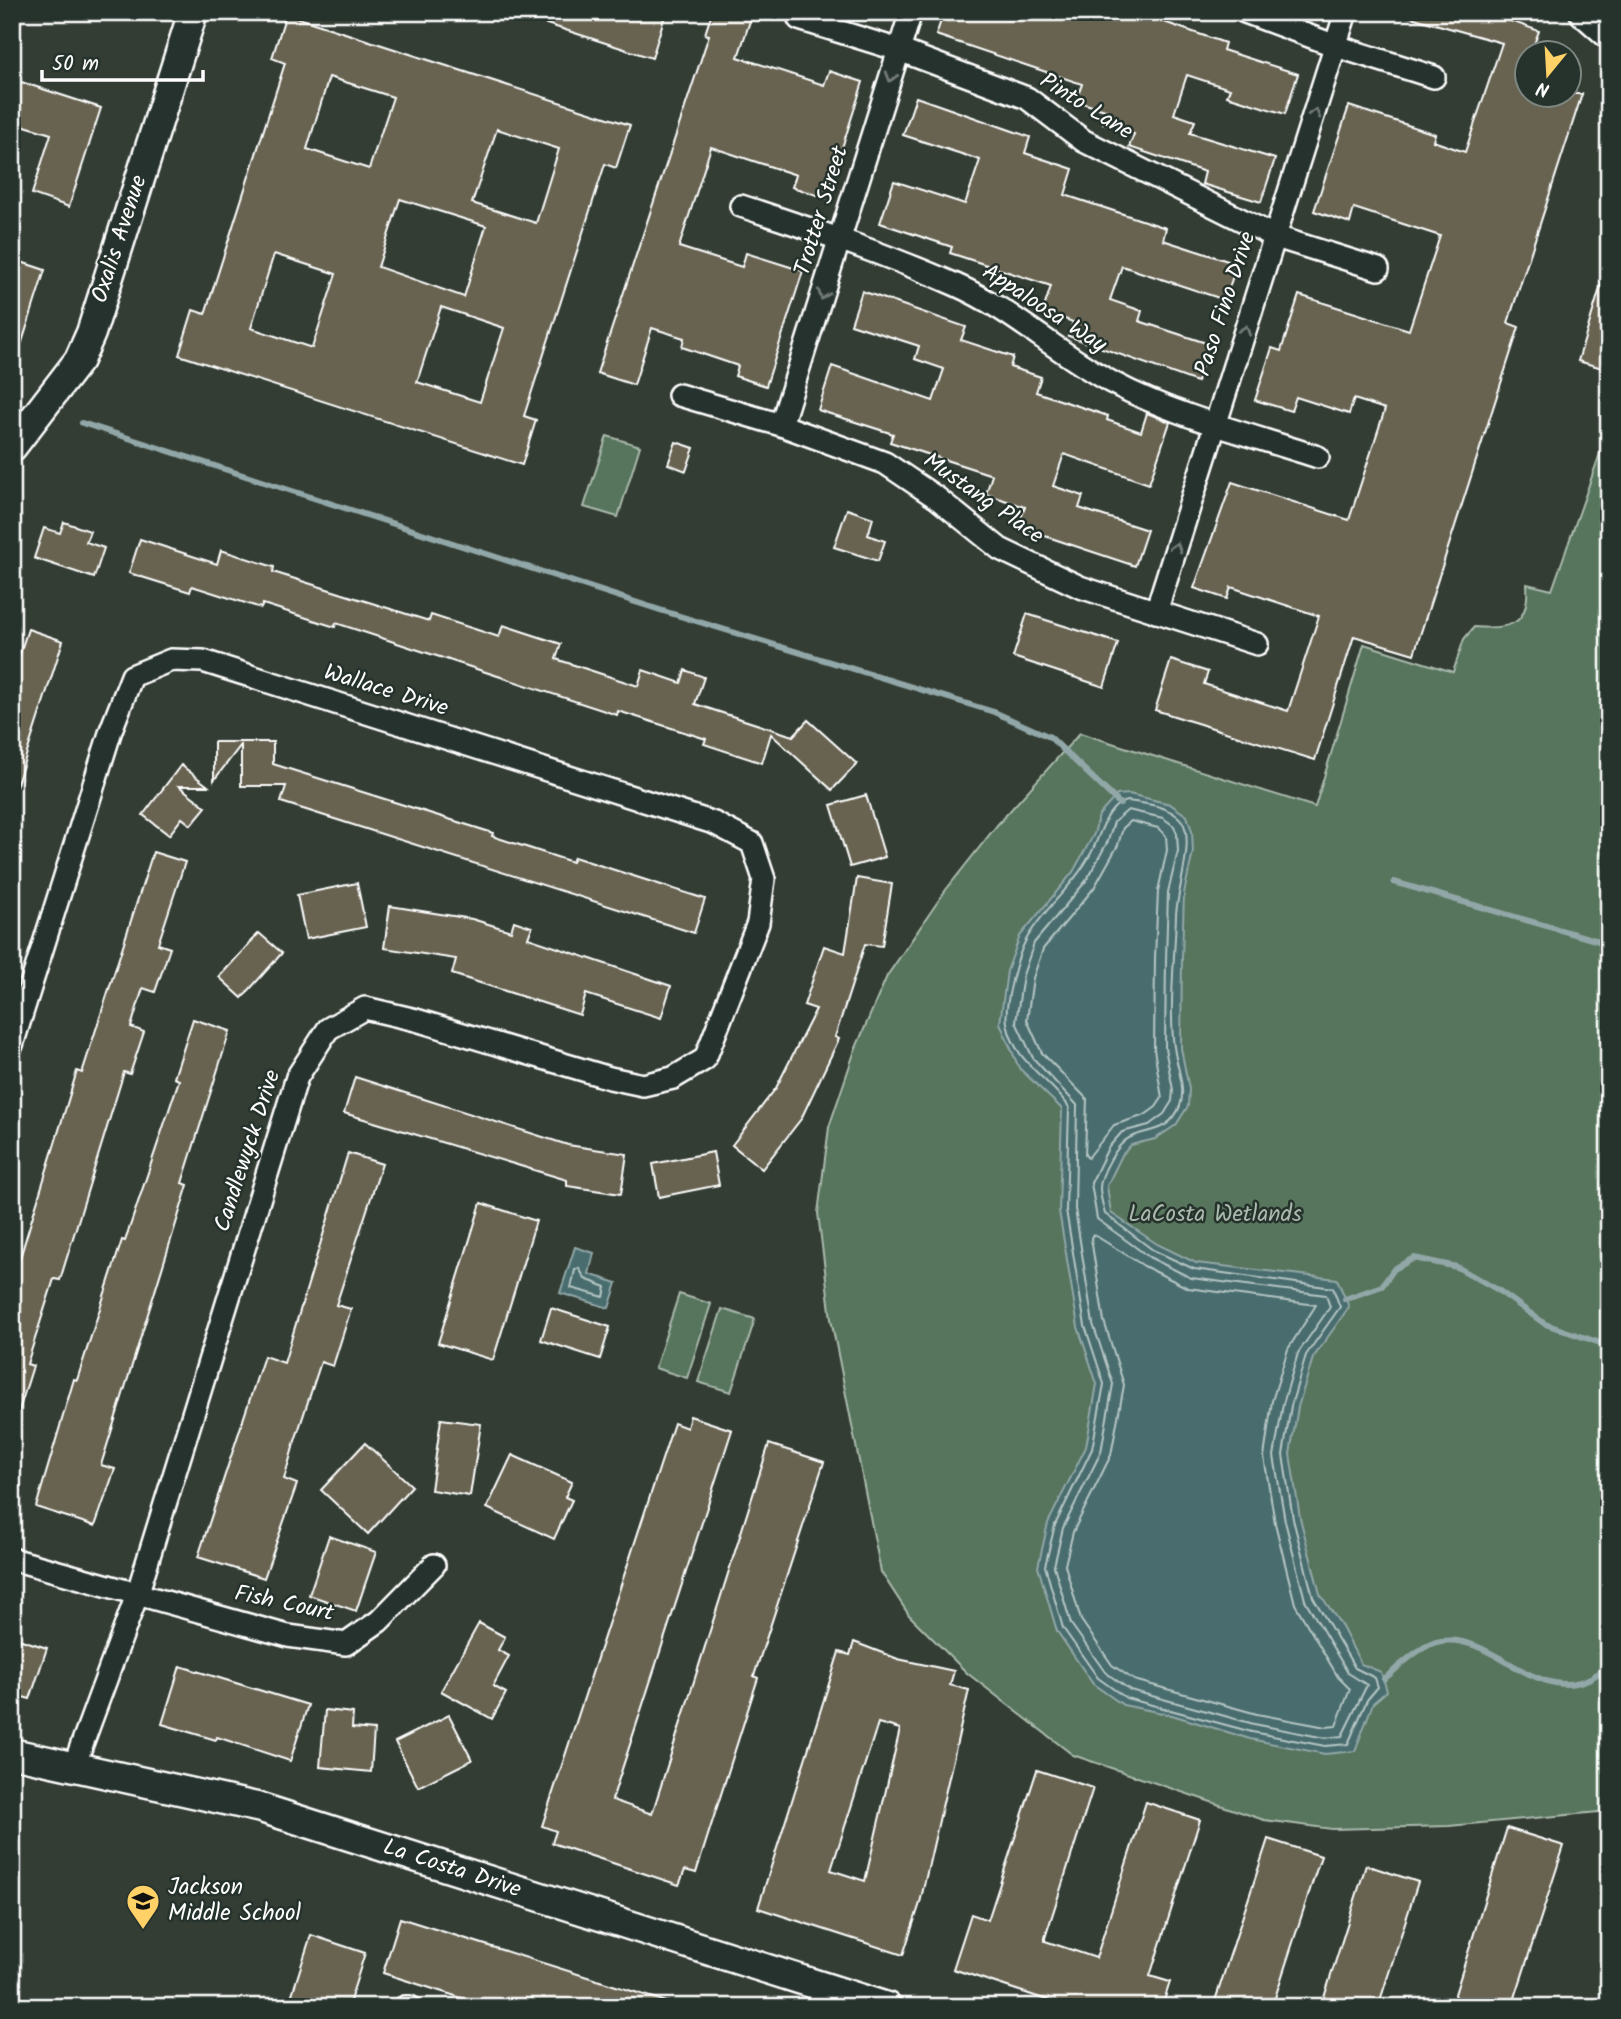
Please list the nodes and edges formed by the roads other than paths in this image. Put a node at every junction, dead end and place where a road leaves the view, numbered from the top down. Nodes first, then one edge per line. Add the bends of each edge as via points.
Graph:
1 (193, 12) edge
2 (911, 12) edge
3 (1245, 12) edge
4 (1346, 12) edge
5 (1584, 12) edge
6 (799, 19) dead end
7 (1609, 34) edge
8 (1336, 46) junction
9 (899, 50) junction
10 (1434, 77) dead end
11 (741, 206) dead end
12 (1276, 237) junction
13 (841, 239) junction
14 (1378, 269) dead end
15 (680, 395) dead end
16 (1215, 424) junction
17 (782, 425) junction
18 (12, 447) edge
19 (1318, 457) dead end
20 (1156, 612) junction
21 (1257, 644) dead end
22 (680, 811) joint
23 (12, 1045) edge
24 (12, 1559) edge
25 (434, 1565) dead end
26 (137, 1595) junction
27 (12, 1753) edge
28 (74, 1766) junction
29 (887, 2007) edge

1 - 18 street, Oxalis Avenue via 91,332 79,360
2 - 9 street, Trotter Street
3 - 8 street
4 - 8 street, Paso Fino Drive
5 - 7 street
6 - 9 street, Pinto Lane
8 - 10 street
12 -> 8 street, Paso Fino Drive
9 - 12 street, Pinto Lane via 1027,98 1084,141
9 -> 13 street, Trotter Street
11 - 13 street, Appaloosa Way
12 - 14 street, Pinto Lane
16 -> 12 street, Paso Fino Drive
13 - 16 street, Appaloosa Way via 957,285 999,307 1116,385
13 -> 17 street, Trotter Street
15 - 17 street, Mustang Place
16 - 19 street, Appaloosa Way
20 -> 16 street, Paso Fino Drive
17 - 20 street, Mustang Place via 885,463 1000,548 1029,564
20 - 21 street, Mustang Place
22 - 23 street, Wallace Drive via 204,661 171,660 132,676
22 - 26 street, Candlewyck Drive via 752,843 764,879 758,923 705,1059 673,1078 643,1085 365,1008 328,1029 297,1077
24 - 26 street, Fish Court
25 - 26 street, Fish Court via 379,1621 346,1644 288,1636
26 - 28 street, Candlewyck Drive
27 - 28 street, La Costa Drive
28 - 29 street, La Costa Drive via 261,1808

